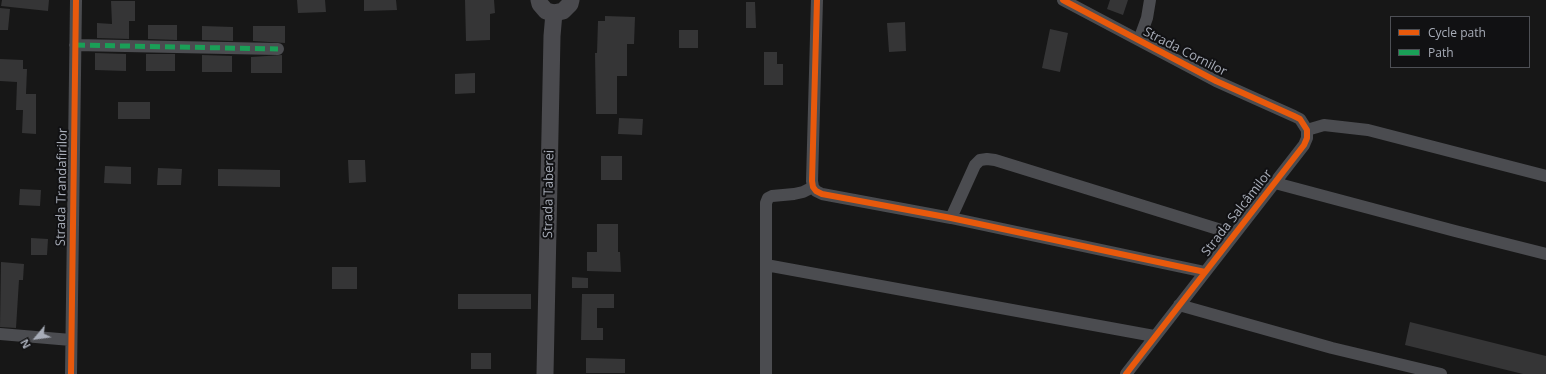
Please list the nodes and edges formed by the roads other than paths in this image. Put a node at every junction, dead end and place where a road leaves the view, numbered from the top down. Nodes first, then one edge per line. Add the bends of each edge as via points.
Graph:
1 (76, 0) edge
2 (539, 0) edge
3 (571, 0) edge
4 (817, 0) edge
5 (1063, 0) edge
6 (1150, 0) edge
7 (554, 13) junction
8 (1139, 40) junction
9 (75, 46) junction
10 (278, 49) dead end
11 (1307, 130) junction
12 (1546, 176) edge
13 (1275, 183) junction
14 (813, 186) junction
15 (951, 218) junction
16 (1234, 234) junction
17 (1546, 254) edge
18 (766, 265) junction
19 (1205, 272) junction
20 (1180, 305) junction
21 (0, 334) edge
22 (1154, 336) junction
23 (71, 340) junction
24 (71, 374) edge
25 (545, 374) edge
26 (766, 374) edge
27 (1128, 374) edge
28 (1441, 374) edge

1 - 9 street, Strada Trandafirilor
2 - 7 street via 546,11
3 - 7 street via 567,8
4 - 14 street
5 - 8 street, Strada Cornilor
6 - 8 street
7 - 25 street, Strada Taberei
8 - 11 street, Strada Cornilor via 1216,81 1300,119
9 - 10 street
9 - 23 street, Strada Trandafirilor
11 - 12 street via 1324,125 1368,130
11 - 13 street, Strada Salcâmilor via 1304,145
13 - 16 street, Strada Salcâmilor
13 - 17 street
14 - 15 street via 822,194
14 - 18 street via 803,192 768,198
15 - 16 street via 975,165 987,158
15 - 19 street
16 - 19 street, Strada Salcâmilor
18 - 22 street
18 - 26 street
19 - 20 street, Strada Salcâmilor
20 - 22 street, Strada Salcâmilor
20 - 28 street via 1332,348
21 - 23 street
22 - 27 street, Strada Salcâmilor
23 - 24 street, Strada Trandafirilor

